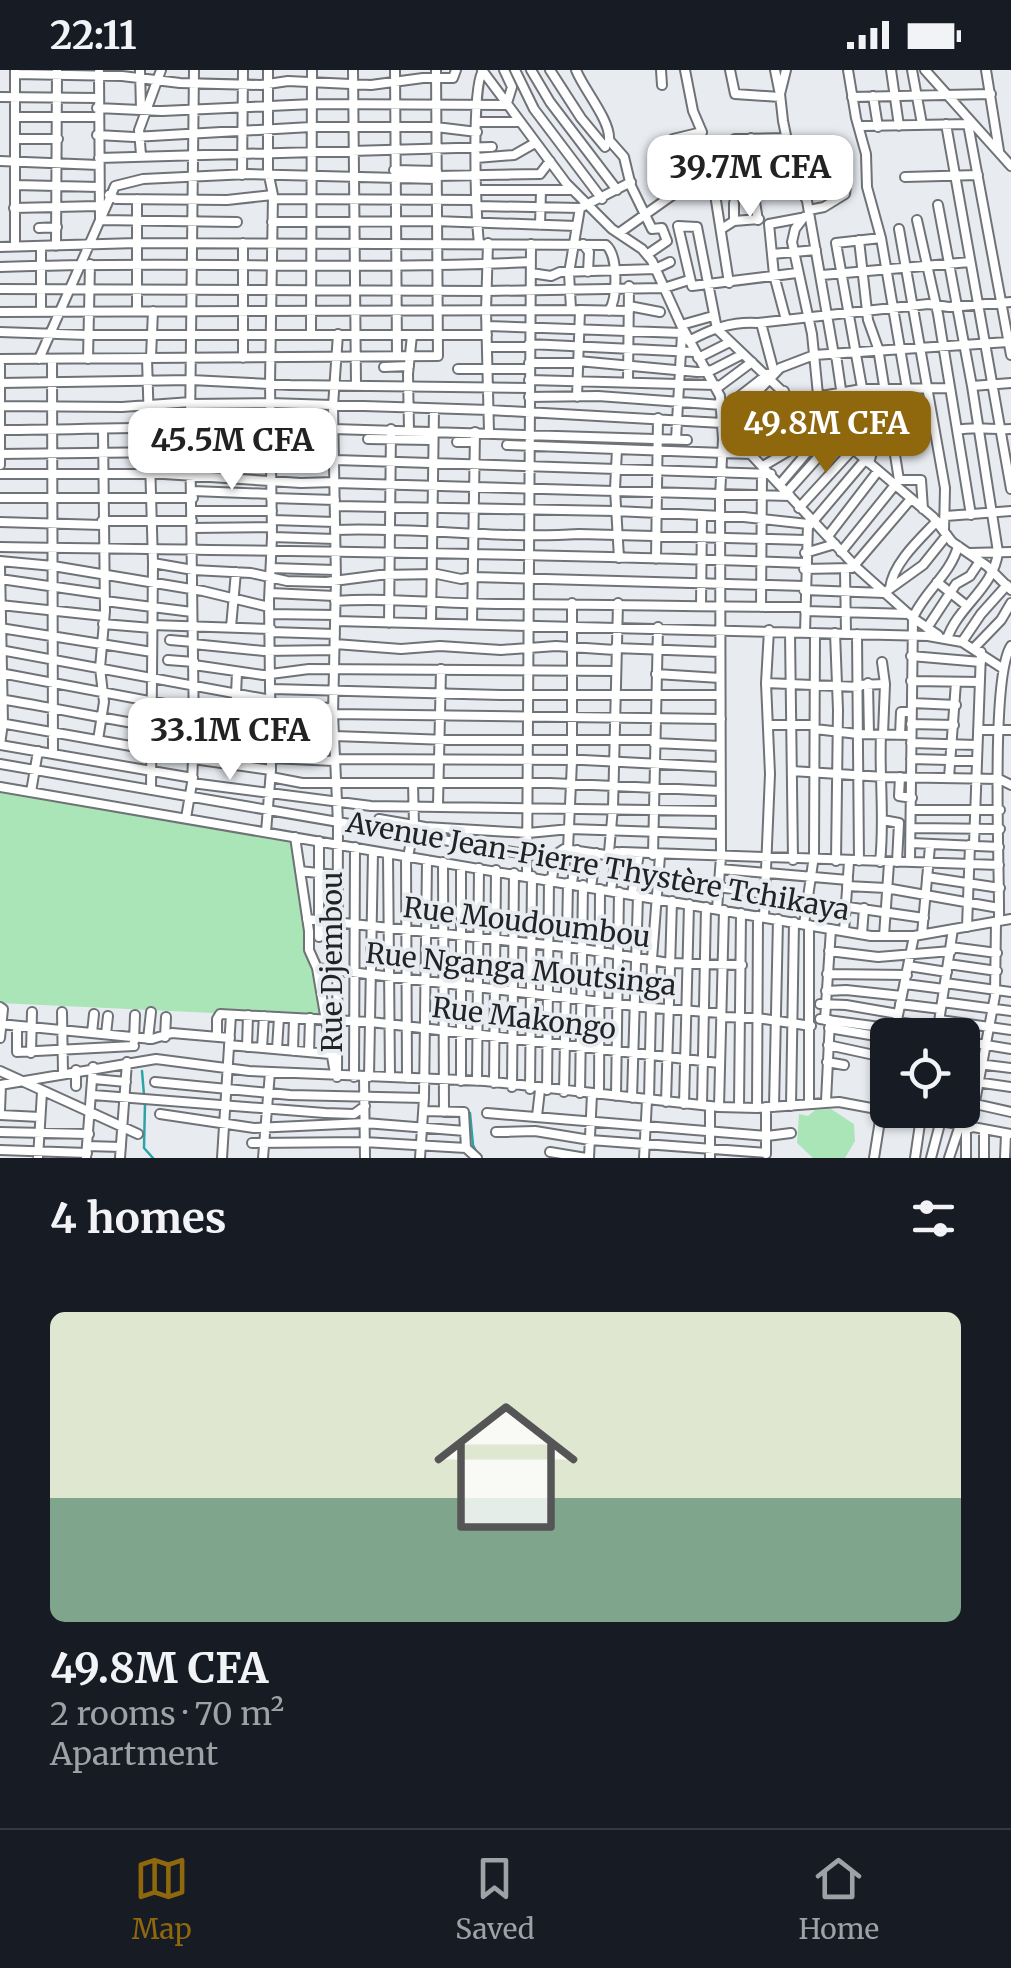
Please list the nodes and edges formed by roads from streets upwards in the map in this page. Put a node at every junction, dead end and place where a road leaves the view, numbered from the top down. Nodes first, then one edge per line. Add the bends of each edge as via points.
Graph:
1 (194, 70) edge
2 (243, 70) edge
3 (268, 70) edge
4 (312, 70) edge
5 (353, 70) edge
6 (395, 70) edge
7 (456, 70) edge
8 (501, 70) edge
9 (514, 70) edge
10 (531, 70) edge
11 (550, 70) edge
12 (576, 70) edge
13 (661, 70) edge
14 (685, 70) edge
15 (730, 70) edge
16 (775, 70) edge
17 (786, 70) edge
18 (848, 70) edge
19 (890, 70) edge
20 (912, 70) edge
21 (925, 70) edge
22 (986, 70) edge
23 (15, 72) edge
24 (57, 72) edge
25 (99, 72) edge
26 (484, 72) edge
27 (140, 74) edge
28 (437, 74) edge
29 (160, 75) edge
30 (415, 80) junction
31 (194, 83) junction
32 (312, 83) junction
33 (395, 83) junction
34 (243, 84) junction
35 (268, 84) junction
36 (353, 84) junction
37 (662, 85) dead end
38 (991, 94) junction
39 (945, 95) junction
40 (780, 96) junction
41 (874, 96) junction
42 (896, 96) junction
43 (917, 96) junction
44 (0, 97) edge
45 (16, 97) junction
46 (57, 97) junction
47 (852, 97) junction
48 (313, 104) junction
49 (353, 104) junction
50 (395, 104) junction
51 (508, 104) junction
52 (414, 105) junction
53 (438, 105) junction
54 (477, 105) junction
55 (268, 107) junction
56 (97, 108) junction
57 (243, 108) junction
58 (194, 109) junction
59 (144, 110) junction
60 (16, 117) junction
61 (57, 117) junction
62 (477, 122) junction
63 (520, 122) junction
64 (922, 124) junction
65 (946, 124) junction
66 (969, 124) junction
67 (861, 126) junction
68 (900, 126) junction
69 (311, 127) junction
70 (394, 127) junction
71 (878, 127) junction
72 (353, 128) junction
73 (436, 128) junction
74 (243, 130) junction
75 (268, 130) junction
76 (194, 132) junction
77 (476, 132) junction
78 (702, 132) junction
79 (97, 134) junction
80 (998, 134) junction
81 (1011, 134) edge
82 (140, 136) junction
83 (751, 138) junction
84 (786, 138) junction
85 (15, 139) junction
86 (58, 139) junction
87 (673, 139) dead end
88 (535, 143) junction
89 (604, 147) dead end
90 (492, 148) dead end
91 (310, 150) junction
92 (353, 150) junction
93 (394, 150) junction
94 (436, 150) junction
95 (999, 151) junction
96 (269, 152) junction
97 (242, 153) junction
98 (476, 153) junction
99 (194, 154) junction
100 (141, 155) junction
101 (534, 156) dead end
102 (547, 158) junction
103 (99, 161) junction
104 (0, 162) edge
105 (15, 162) junction
106 (701, 162) junction
107 (58, 163) junction
108 (1011, 166) edge
109 (394, 174) junction
110 (476, 174) junction
111 (242, 175) junction
112 (437, 175) junction
113 (978, 175) junction
114 (956, 176) junction
115 (193, 177) junction
116 (269, 177) junction
117 (905, 177) dead end
118 (314, 178) junction
119 (353, 178) junction
120 (631, 182) junction
121 (56, 184) junction
122 (801, 184) junction
123 (14, 185) junction
124 (776, 185) dead end
125 (99, 187) junction
126 (714, 188) dead end
127 (540, 190) junction
128 (573, 190) junction
129 (617, 190) junction
130 (109, 195) junction
131 (273, 197) junction
132 (0, 198) edge
133 (354, 198) junction
134 (394, 198) junction
135 (435, 198) junction
136 (137, 199) junction
137 (313, 199) junction
138 (476, 199) junction
139 (602, 199) junction
140 (193, 200) junction
141 (734, 203) dead end
142 (14, 204) junction
143 (938, 205) dead end
144 (98, 206) junction
145 (541, 207) junction
146 (583, 207) junction
147 (58, 208) junction
148 (808, 214) junction
149 (646, 215) junction
150 (100, 220) junction
151 (917, 220) dead end
152 (138, 221) junction
153 (193, 221) junction
154 (354, 221) junction
155 (394, 221) junction
156 (435, 221) junction
157 (765, 221) junction
158 (237, 222) dead end
159 (272, 222) junction
160 (312, 222) junction
161 (734, 222) junction
162 (478, 224) junction
163 (540, 225) junction
164 (576, 226) junction
165 (678, 226) junction
166 (57, 227) junction
167 (40, 228) dead end
168 (662, 228) junction
169 (723, 228) junction
170 (899, 229) dead end
171 (619, 234) junction
172 (990, 236) junction
173 (881, 238) junction
174 (968, 239) junction
175 (858, 240) junction
176 (91, 243) junction
177 (137, 243) junction
178 (242, 243) junction
179 (272, 243) junction
180 (312, 243) junction
181 (484, 243) junction
182 (577, 243) junction
183 (194, 244) junction
184 (354, 244) junction
185 (394, 244) junction
186 (436, 244) junction
187 (531, 244) junction
188 (15, 246) junction
189 (41, 246) junction
190 (56, 246) junction
191 (0, 247) edge
192 (816, 250) junction
193 (793, 251) junction
194 (648, 254) junction
195 (772, 254) junction
196 (531, 262) junction
197 (670, 262) dead end
198 (950, 262) junction
199 (970, 262) junction
200 (86, 264) junction
201 (488, 264) junction
202 (926, 264) junction
203 (436, 265) junction
204 (41, 266) junction
205 (137, 266) junction
206 (194, 266) junction
207 (242, 266) junction
208 (395, 266) junction
209 (0, 267) edge
210 (272, 267) junction
211 (312, 267) junction
212 (353, 267) junction
213 (906, 268) junction
214 (613, 269) junction
215 (655, 269) junction
216 (886, 270) junction
217 (588, 272) junction
218 (840, 272) junction
219 (862, 272) junction
220 (531, 273) junction
221 (570, 273) junction
222 (797, 273) junction
223 (822, 275) junction
224 (774, 276) junction
225 (689, 280) junction
226 (709, 283) junction
227 (729, 283) junction
228 (629, 286) junction
229 (613, 287) junction
230 (41, 288) junction
231 (73, 288) junction
232 (88, 288) junction
233 (137, 288) junction
234 (312, 288) junction
235 (571, 288) junction
236 (664, 288) junction
237 (0, 289) edge
238 (193, 289) junction
239 (242, 289) junction
240 (271, 289) junction
241 (353, 289) junction
242 (396, 289) junction
243 (437, 290) junction
244 (531, 290) junction
245 (487, 291) junction
246 (1006, 303) edge
247 (934, 304) junction
248 (979, 304) junction
249 (958, 306) junction
250 (629, 308) junction
251 (914, 308) junction
252 (576, 309) junction
253 (892, 309) junction
254 (137, 310) junction
255 (153, 310) junction
256 (193, 310) junction
257 (530, 310) junction
258 (40, 311) junction
259 (436, 311) junction
260 (486, 311) junction
261 (608, 311) junction
262 (868, 311) junction
263 (0, 312) edge
264 (60, 312) junction
265 (87, 312) junction
266 (242, 312) junction
267 (271, 312) junction
268 (311, 312) junction
269 (353, 312) junction
270 (396, 312) junction
271 (660, 312) dead end
272 (848, 313) junction
273 (828, 314) junction
274 (714, 316) junction
275 (806, 317) junction
276 (786, 320) junction
277 (760, 323) junction
278 (529, 326) junction
279 (580, 328) junction
280 (627, 329) junction
281 (717, 329) junction
282 (487, 331) junction
283 (0, 332) edge
284 (684, 332) junction
285 (242, 333) junction
286 (50, 334) junction
287 (152, 334) junction
288 (192, 334) junction
289 (271, 334) junction
290 (311, 334) junction
291 (338, 334) junction
292 (354, 334) junction
293 (437, 334) junction
294 (87, 335) junction
295 (396, 335) junction
296 (412, 335) junction
297 (730, 342) junction
298 (1008, 342) junction
299 (579, 345) junction
300 (942, 345) junction
301 (986, 345) junction
302 (529, 346) junction
303 (965, 346) junction
304 (627, 347) junction
305 (488, 348) junction
306 (920, 348) junction
307 (682, 350) junction
308 (898, 350) junction
309 (878, 352) junction
310 (743, 354) junction
311 (856, 354) junction
312 (397, 355) junction
313 (410, 355) junction
314 (696, 355) junction
315 (814, 355) junction
316 (835, 355) junction
317 (1011, 356) edge
318 (192, 357) junction
319 (338, 357) junction
320 (356, 357) junction
321 (149, 358) junction
322 (243, 358) junction
323 (39, 359) junction
324 (88, 359) junction
325 (270, 359) junction
326 (52, 360) junction
327 (0, 362) edge
328 (578, 362) junction
329 (752, 362) junction
330 (627, 364) junction
331 (409, 366) junction
332 (529, 366) junction
333 (384, 367) dead end
334 (458, 368) dead end
335 (488, 368) junction
336 (680, 368) junction
337 (707, 372) junction
338 (770, 375) junction
339 (191, 380) junction
340 (577, 380) junction
341 (147, 381) junction
342 (628, 382) junction
343 (1, 383) edge
344 (52, 383) junction
345 (270, 383) junction
346 (1011, 383) edge
347 (678, 384) junction
348 (993, 384) junction
349 (335, 385) junction
350 (356, 386) junction
351 (972, 386) junction
352 (408, 387) junction
353 (716, 387) junction
354 (529, 388) junction
355 (949, 388) junction
356 (488, 389) junction
357 (862, 389) junction
358 (907, 389) junction
359 (927, 389) junction
360 (884, 390) junction
361 (784, 391) junction
362 (840, 392) junction
363 (820, 396) junction
364 (578, 397) junction
365 (750, 397) junction
366 (637, 400) junction
367 (677, 402) junction
368 (191, 403) junction
369 (270, 403) junction
370 (796, 403) junction
371 (149, 404) junction
372 (0, 406) edge
373 (52, 406) junction
374 (333, 406) junction
375 (722, 408) junction
376 (997, 408) junction
377 (1007, 408) dead end
378 (408, 409) junction
379 (434, 409) junction
380 (489, 410) junction
381 (766, 411) junction
382 (529, 414) junction
383 (622, 417) junction
384 (658, 418) junction
385 (677, 419) junction
386 (779, 423) junction
387 (270, 425) junction
388 (190, 426) junction
389 (333, 426) junction
390 (978, 426) junction
391 (151, 427) junction
392 (824, 427) junction
393 (391, 429) junction
394 (723, 429) junction
395 (1006, 429) edge
396 (1, 430) edge
397 (51, 430) junction
398 (103, 430) junction
399 (410, 430) junction
400 (958, 430) junction
401 (488, 432) junction
402 (529, 434) junction
403 (432, 435) junction
404 (474, 437) junction
405 (658, 438) junction
406 (368, 439) dead end
407 (676, 439) junction
408 (841, 439) junction
409 (688, 440) dead end
410 (296, 441) dead end
411 (391, 441) junction
412 (737, 441) junction
413 (270, 442) junction
414 (457, 442) dead end
415 (506, 445) dead end
416 (529, 445) junction
417 (657, 448) junction
418 (617, 449) junction
419 (853, 449) junction
420 (698, 450) junction
421 (722, 451) junction
422 (51, 452) junction
423 (103, 452) junction
424 (152, 452) junction
425 (750, 453) junction
426 (0, 454) edge
427 (193, 454) junction
428 (270, 458) junction
429 (335, 460) junction
430 (390, 462) junction
431 (433, 462) junction
432 (474, 462) junction
433 (867, 462) junction
434 (0, 465) edge
435 (528, 467) junction
436 (576, 467) junction
437 (617, 468) junction
438 (1009, 469) edge
439 (657, 470) junction
440 (985, 470) junction
441 (765, 471) junction
442 (878, 471) junction
443 (698, 472) junction
444 (102, 473) junction
445 (0, 474) edge
446 (51, 474) junction
447 (152, 474) junction
448 (721, 474) junction
449 (193, 477) junction
450 (270, 480) junction
451 (334, 483) junction
452 (781, 483) junction
453 (897, 483) junction
454 (390, 484) junction
455 (432, 485) junction
456 (474, 486) junction
457 (529, 489) junction
458 (615, 489) junction
459 (576, 490) junction
460 (1011, 491) edge
461 (657, 493) junction
462 (789, 494) junction
463 (193, 495) junction
464 (990, 495) junction
465 (152, 496) junction
466 (271, 496) junction
467 (720, 496) junction
468 (762, 496) junction
469 (102, 497) junction
470 (0, 498) edge
471 (51, 499) junction
472 (910, 500) junction
473 (335, 503) junction
474 (390, 506) junction
475 (432, 508) junction
476 (799, 508) junction
477 (474, 510) junction
478 (923, 510) junction
479 (1011, 510) edge
480 (615, 511) junction
481 (529, 512) junction
482 (992, 513) junction
483 (658, 514) junction
484 (971, 514) junction
485 (702, 517) junction
486 (720, 518) junction
487 (764, 518) junction
488 (941, 519) junction
489 (152, 520) junction
490 (192, 520) junction
491 (0, 522) edge
492 (102, 523) junction
493 (809, 523) junction
494 (52, 524) junction
495 (272, 524) junction
496 (389, 528) junction
497 (335, 530) junction
498 (432, 530) junction
499 (474, 532) junction
500 (946, 533) junction
501 (504, 534) junction
502 (529, 534) junction
503 (617, 535) junction
504 (657, 536) junction
505 (703, 538) junction
506 (720, 538) junction
507 (764, 538) junction
508 (806, 540) junction
509 (835, 544) junction
510 (958, 546) junction
511 (0, 548) edge
512 (103, 548) junction
513 (54, 549) junction
514 (153, 549) junction
515 (192, 550) junction
516 (272, 550) junction
517 (335, 551) junction
518 (390, 552) junction
519 (433, 552) junction
520 (998, 552) junction
521 (1011, 552) edge
522 (473, 553) junction
523 (969, 553) junction
524 (504, 557) junction
525 (529, 557) junction
526 (577, 558) junction
527 (619, 558) junction
528 (656, 559) junction
529 (702, 560) junction
530 (721, 560) junction
531 (980, 561) junction
532 (763, 562) junction
533 (805, 562) junction
534 (0, 563) edge
535 (153, 563) junction
536 (53, 566) junction
537 (850, 568) junction
538 (194, 570) junction
539 (236, 572) junction
540 (270, 572) junction
541 (433, 574) junction
542 (104, 575) junction
543 (336, 575) junction
544 (390, 576) junction
545 (473, 577) junction
546 (0, 579) edge
547 (528, 580) junction
548 (577, 580) junction
549 (1005, 580) edge
550 (937, 582) junction
551 (701, 583) junction
552 (152, 584) junction
553 (720, 584) junction
554 (762, 585) junction
555 (52, 587) junction
556 (804, 588) junction
557 (193, 590) junction
558 (887, 590) junction
559 (846, 592) junction
560 (270, 593) junction
561 (950, 593) junction
562 (104, 597) junction
563 (335, 598) junction
564 (390, 598) junction
565 (235, 600) junction
566 (430, 600) junction
567 (472, 601) junction
568 (529, 602) junction
569 (572, 603) junction
570 (618, 603) junction
571 (1011, 603) edge
572 (1, 605) edge
573 (701, 605) junction
574 (720, 606) junction
575 (761, 606) junction
576 (967, 606) junction
577 (152, 607) junction
578 (805, 609) junction
579 (270, 610) junction
580 (52, 611) junction
581 (192, 612) junction
582 (846, 612) junction
583 (911, 616) junction
584 (335, 618) junction
585 (104, 620) junction
586 (389, 623) junction
587 (435, 623) junction
588 (472, 624) junction
589 (192, 625) junction
590 (574, 625) junction
591 (231, 626) junction
592 (490, 626) junction
593 (528, 626) junction
594 (152, 627) junction
595 (615, 627) junction
596 (658, 627) junction
597 (1, 628) edge
598 (927, 628) junction
599 (720, 629) junction
600 (271, 630) junction
601 (769, 630) junction
602 (790, 633) junction
603 (810, 633) junction
604 (835, 633) junction
605 (334, 634) junction
606 (846, 634) junction
607 (858, 634) junction
608 (912, 636) junction
609 (52, 637) junction
610 (170, 640) dead end
611 (952, 640) junction
612 (193, 643) junction
613 (101, 645) junction
614 (440, 646) junction
615 (1011, 646) edge
616 (573, 647) junction
617 (335, 648) junction
618 (529, 648) junction
619 (615, 649) junction
620 (1, 650) edge
621 (272, 650) junction
622 (491, 650) junction
623 (657, 650) junction
624 (152, 652) junction
625 (720, 652) junction
626 (978, 654) junction
627 (911, 656) junction
628 (954, 659) junction
629 (54, 660) junction
630 (168, 660) dead end
631 (882, 662) dead end
632 (194, 663) junction
633 (100, 668) junction
634 (1006, 668) edge
635 (572, 669) junction
636 (334, 670) junction
637 (441, 670) junction
638 (528, 670) junction
639 (614, 670) junction
640 (237, 672) junction
641 (1, 673) edge
642 (656, 674) junction
643 (272, 675) junction
644 (152, 676) junction
645 (720, 678) junction
646 (912, 681) junction
647 (956, 682) junction
648 (980, 682) junction
649 (766, 683) junction
650 (52, 684) junction
651 (193, 684) junction
652 (790, 684) junction
653 (884, 684) junction
654 (815, 685) junction
655 (862, 685) junction
656 (837, 686) junction
657 (272, 689) junction
658 (333, 690) junction
659 (440, 693) junction
660 (572, 693) junction
661 (104, 694) junction
662 (236, 694) junction
663 (529, 694) junction
664 (615, 694) junction
665 (655, 694) junction
666 (720, 695) junction
667 (1006, 696) edge
668 (1, 699) edge
669 (152, 702) junction
670 (271, 703) junction
671 (912, 707) junction
672 (53, 709) junction
673 (193, 709) junction
674 (956, 709) junction
675 (1000, 710) junction
676 (1011, 712) edge
677 (978, 714) junction
678 (333, 715) junction
679 (439, 716) junction
680 (572, 716) junction
681 (235, 717) junction
682 (529, 717) junction
683 (102, 718) junction
684 (655, 718) junction
685 (614, 719) junction
686 (720, 720) junction
687 (1, 723) edge
688 (271, 723) junction
689 (911, 724) junction
690 (954, 725) junction
691 (770, 726) junction
692 (792, 726) junction
693 (152, 727) junction
694 (814, 727) junction
695 (978, 730) junction
696 (999, 730) junction
697 (1011, 730) edge
698 (53, 732) junction
699 (837, 732) junction
700 (858, 734) junction
701 (869, 734) junction
702 (882, 734) junction
703 (194, 735) junction
704 (900, 735) junction
705 (529, 738) junction
706 (911, 739) junction
707 (98, 740) junction
708 (438, 740) junction
709 (572, 740) junction
710 (334, 741) junction
711 (614, 741) junction
712 (654, 741) junction
713 (270, 744) junction
714 (953, 744) junction
715 (0, 745) edge
716 (977, 745) junction
717 (720, 746) junction
718 (999, 748) junction
719 (1011, 748) edge
720 (152, 750) junction
721 (38, 752) junction
722 (52, 754) junction
723 (194, 758) junction
724 (271, 758) junction
725 (334, 760) junction
726 (911, 760) junction
727 (950, 760) junction
728 (438, 761) junction
729 (572, 761) junction
730 (976, 761) junction
731 (529, 762) junction
732 (614, 762) junction
733 (0, 764) edge
734 (654, 765) junction
735 (720, 767) junction
736 (999, 767) junction
737 (1011, 768) edge
738 (34, 770) junction
739 (815, 770) junction
740 (792, 772) junction
741 (153, 773) junction
742 (271, 774) junction
743 (770, 774) junction
744 (836, 774) junction
745 (858, 776) junction
746 (880, 777) junction
747 (912, 777) junction
748 (900, 778) junction
749 (949, 778) junction
750 (975, 778) junction
751 (999, 779) junction
752 (192, 781) junction
753 (335, 781) junction
754 (413, 783) junction
755 (438, 783) junction
756 (529, 784) junction
757 (571, 784) junction
758 (1011, 785) edge
759 (614, 786) junction
760 (656, 786) junction
761 (0, 787) edge
762 (151, 790) junction
763 (720, 791) junction
764 (31, 792) junction
765 (270, 792) junction
766 (190, 797) junction
767 (912, 798) junction
768 (335, 803) junction
769 (1011, 804) edge
770 (438, 805) junction
771 (528, 806) junction
772 (414, 807) junction
773 (571, 807) junction
774 (613, 808) junction
775 (1000, 808) junction
776 (269, 810) junction
777 (655, 810) junction
778 (912, 810) junction
779 (976, 810) junction
780 (720, 812) junction
781 (186, 818) junction
782 (379, 820) dead end
783 (883, 820) junction
784 (338, 823) junction
785 (1011, 824) edge
786 (1000, 826) junction
787 (976, 827) junction
788 (912, 828) junction
789 (570, 829) junction
790 (610, 830) junction
791 (412, 831) junction
792 (266, 832) junction
793 (655, 832) junction
794 (528, 833) junction
795 (720, 834) junction
796 (294, 837) junction
797 (319, 841) junction
798 (1011, 842) edge
799 (911, 843) junction
800 (336, 844) junction
801 (999, 844) junction
802 (972, 845) junction
803 (930, 846) junction
804 (354, 847) junction
805 (474, 847) junction
806 (572, 850) junction
807 (373, 851) junction
808 (613, 852) junction
809 (388, 854) junction
810 (596, 854) junction
811 (638, 854) junction
812 (528, 855) junction
813 (657, 855) junction
814 (407, 856) junction
815 (720, 857) junction
816 (767, 858) junction
817 (554, 859) junction
818 (427, 860) junction
819 (793, 860) junction
820 (811, 861) junction
821 (836, 861) junction
822 (910, 861) junction
823 (443, 862) junction
824 (854, 862) junction
825 (889, 862) junction
826 (928, 862) junction
827 (969, 863) junction
828 (999, 865) junction
829 (470, 867) junction
830 (496, 870) junction
831 (720, 870) junction
832 (300, 871) junction
833 (767, 872) junction
834 (318, 873) junction
835 (514, 873) junction
836 (336, 875) junction
837 (530, 876) junction
838 (927, 877) junction
839 (658, 878) junction
840 (809, 878) junction
841 (551, 880) junction
842 (570, 883) junction
843 (847, 883) junction
844 (968, 885) junction
845 (591, 887) junction
846 (1000, 888) junction
847 (718, 889) junction
848 (888, 889) junction
849 (615, 891) junction
850 (635, 894) junction
851 (766, 894) junction
852 (927, 897) junction
853 (655, 898) junction
854 (672, 901) junction
855 (807, 901) junction
856 (689, 904) junction
857 (967, 904) junction
858 (846, 906) junction
859 (706, 907) junction
860 (864, 908) junction
861 (999, 908) junction
862 (720, 909) junction
863 (886, 911) junction
864 (742, 913) junction
865 (761, 916) junction
866 (924, 918) junction
867 (307, 919) junction
868 (778, 919) junction
869 (1011, 919) edge
870 (320, 920) junction
871 (998, 921) junction
872 (336, 922) junction
873 (802, 924) junction
874 (354, 925) junction
875 (371, 926) junction
876 (967, 927) junction
877 (389, 928) junction
878 (831, 929) junction
879 (953, 929) junction
880 (405, 930) junction
881 (424, 932) junction
882 (844, 932) junction
883 (444, 934) junction
884 (862, 934) junction
885 (918, 935) junction
886 (884, 936) junction
887 (460, 937) junction
888 (318, 938) dead end
889 (996, 939) junction
890 (479, 940) junction
891 (1011, 940) edge
892 (496, 941) junction
893 (513, 942) junction
894 (530, 944) junction
895 (548, 946) junction
896 (566, 948) junction
897 (582, 949) junction
898 (951, 949) junction
899 (829, 951) junction
900 (600, 952) junction
901 (618, 954) junction
902 (997, 954) junction
903 (635, 956) junction
904 (1011, 957) edge
905 (652, 959) junction
906 (669, 963) junction
907 (686, 964) junction
908 (705, 964) junction
909 (742, 965) junction
910 (722, 966) junction
911 (317, 968) junction
912 (948, 968) junction
913 (907, 970) junction
914 (336, 971) junction
915 (997, 972) junction
916 (354, 973) junction
917 (371, 974) junction
918 (827, 974) junction
919 (1011, 975) edge
920 (388, 976) junction
921 (406, 978) junction
922 (424, 980) junction
923 (444, 982) junction
924 (461, 984) junction
925 (478, 986) junction
926 (945, 986) junction
927 (496, 988) junction
928 (512, 990) junction
929 (995, 990) junction
930 (826, 991) junction
931 (530, 992) junction
932 (1011, 992) edge
933 (548, 995) junction
934 (565, 996) junction
935 (582, 998) junction
936 (600, 1000) junction
937 (617, 1002) junction
938 (634, 1004) junction
939 (811, 1004) junction
940 (825, 1004) junction
941 (942, 1005) junction
942 (2, 1008) edge
943 (652, 1008) junction
944 (993, 1008) junction
945 (668, 1009) junction
946 (686, 1010) junction
947 (1011, 1011) edge
948 (32, 1012) dead end
949 (62, 1012) dead end
950 (150, 1012) dead end
951 (703, 1012) junction
952 (94, 1014) dead end
953 (231, 1014) junction
954 (134, 1015) dead end
955 (248, 1015) junction
956 (721, 1015) junction
957 (108, 1016) dead end
958 (264, 1016) junction
959 (166, 1017) dead end
960 (279, 1017) junction
961 (740, 1017) junction
962 (898, 1017) edge
963 (294, 1018) junction
964 (310, 1018) junction
965 (758, 1018) junction
966 (940, 1018) edge
967 (336, 1019) junction
968 (324, 1020) junction
969 (775, 1020) junction
970 (354, 1021) junction
971 (371, 1022) junction
972 (811, 1022) junction
973 (793, 1023) junction
974 (828, 1023) junction
975 (1, 1024) edge
976 (388, 1024) junction
977 (199, 1025) dead end
978 (17, 1026) junction
979 (980, 1026) edge
980 (990, 1026) junction
981 (31, 1027) junction
982 (406, 1027) junction
983 (47, 1028) junction
984 (423, 1028) junction
985 (63, 1030) junction
986 (1011, 1030) edge
987 (444, 1032) junction
988 (92, 1033) junction
989 (461, 1033) junction
990 (106, 1034) junction
991 (478, 1034) junction
992 (870, 1034) edge
993 (198, 1036) junction
994 (496, 1036) junction
995 (165, 1037) junction
996 (216, 1037) junction
997 (0, 1038) edge
998 (513, 1038) junction
999 (150, 1039) junction
1000 (134, 1041) junction
1001 (530, 1041) junction
1002 (229, 1042) junction
1003 (548, 1042) junction
1004 (565, 1044) junction
1005 (980, 1045) edge
1006 (582, 1046) junction
1007 (828, 1046) junction
1008 (986, 1046) junction
1009 (246, 1047) junction
1010 (262, 1048) junction
1011 (598, 1048) junction
1012 (1011, 1048) edge
1013 (277, 1049) junction
1014 (293, 1051) junction
1015 (62, 1052) junction
1016 (309, 1052) junction
1017 (617, 1052) junction
1018 (31, 1053) junction
1019 (47, 1053) junction
1020 (632, 1053) junction
1021 (330, 1054) junction
1022 (870, 1054) edge
1023 (651, 1056) junction
1024 (668, 1058) junction
1025 (153, 1059) junction
1026 (685, 1060) junction
1027 (131, 1061) junction
1028 (703, 1062) junction
1029 (719, 1062) junction
1030 (827, 1062) junction
1031 (980, 1064) edge
1032 (983, 1064) junction
1033 (844, 1065) dead end
1034 (196, 1066) junction
1035 (93, 1068) junction
1036 (1011, 1068) edge
1037 (228, 1069) junction
1038 (76, 1070) junction
1039 (0, 1071) edge
1040 (270, 1072) junction
1041 (63, 1073) junction
1042 (741, 1073) junction
1043 (756, 1073) junction
1044 (337, 1074) junction
1045 (354, 1077) junction
1046 (367, 1077) junction
1047 (390, 1078) junction
1048 (407, 1078) junction
1049 (424, 1079) junction
1050 (94, 1080) junction
1051 (444, 1080) junction
1052 (20, 1081) junction
1053 (461, 1081) junction
1054 (477, 1081) junction
1055 (826, 1081) junction
1056 (126, 1082) junction
1057 (155, 1082) dead end
1058 (980, 1082) joint
1059 (494, 1083) junction
1060 (837, 1083) dead end
1061 (0, 1085) edge
1062 (76, 1086) dead end
1063 (195, 1086) junction
1064 (512, 1086) junction
1065 (1011, 1087) edge
1066 (228, 1089) junction
1067 (530, 1089) junction
1068 (544, 1090) junction
1069 (42, 1092) junction
1070 (564, 1092) junction
1071 (269, 1093) junction
1072 (580, 1093) junction
1073 (92, 1094) junction
1074 (595, 1094) junction
1075 (616, 1096) junction
1076 (124, 1097) junction
1077 (424, 1098) junction
1078 (632, 1098) junction
1079 (648, 1100) junction
1080 (826, 1101) junction
1081 (365, 1102) junction
1082 (666, 1102) junction
1083 (809, 1102) junction
1084 (194, 1103) junction
1085 (684, 1104) junction
1086 (980, 1105) edge
1087 (710, 1106) junction
1088 (791, 1106) junction
1089 (227, 1107) junction
1090 (766, 1107) junction
1091 (739, 1108) junction
1092 (870, 1108) edge
1093 (269, 1110) junction
1094 (424, 1111) junction
1095 (444, 1112) junction
1096 (1011, 1112) edge
1097 (0, 1113) edge
1098 (319, 1113) junction
1099 (487, 1113) dead end
1100 (89, 1114) junction
1101 (160, 1114) dead end
1102 (537, 1116) junction
1103 (40, 1117) junction
1104 (591, 1122) junction
1105 (364, 1123) junction
1106 (226, 1124) junction
1107 (316, 1124) junction
1108 (121, 1127) junction
1109 (646, 1127) junction
1110 (267, 1128) junction
1111 (878, 1128) edge
1112 (919, 1128) edge
1113 (939, 1128) edge
1114 (964, 1128) edge
1115 (965, 1128) edge
1116 (971, 1128) edge
1117 (422, 1129) junction
1118 (534, 1130) junction
1119 (984, 1130) junction
1120 (465, 1131) junction
1121 (0, 1132) edge
1122 (496, 1132) dead end
1123 (709, 1132) junction
1124 (791, 1132) dead end
1125 (88, 1134) junction
1126 (138, 1134) dead end
1127 (1009, 1134) edge
1128 (39, 1135) junction
1129 (768, 1136) junction
1130 (590, 1140) junction
1131 (364, 1142) junction
1132 (252, 1143) dead end
1133 (265, 1144) junction
1134 (644, 1145) junction
1135 (420, 1146) junction
1136 (120, 1147) junction
1137 (466, 1148) junction
1138 (0, 1150) edge
1139 (87, 1152) edge
1140 (550, 1152) dead end
1141 (710, 1154) edge
1142 (38, 1155) edge
1143 (54, 1155) edge
1144 (70, 1156) edge
1145 (766, 1156) edge
1146 (120, 1158) edge
1147 (222, 1158) edge
1148 (263, 1158) edge
1149 (365, 1158) edge
1150 (420, 1158) edge
1151 (477, 1158) edge
1152 (588, 1158) edge
1153 (644, 1158) edge
1154 (876, 1158) edge
1155 (914, 1158) edge
1156 (932, 1158) edge
1157 (949, 1158) edge
1158 (966, 1158) edge
1159 (984, 1158) edge
1160 (1005, 1158) edge

1 - 31 street
2 - 34 street
3 - 35 street
4 - 32 street
5 - 36 street
6 - 33 street
7 - 28 street via 455,78
8 - 26 street
8 - 51 street via 512,88
9 - 139 street via 534,109
10 - 129 street
11 - 89 street
12 - 120 street
13 - 37 street
14 - 78 street
15 - 40 street via 735,94
16 - 40 street
17 - 40 street
18 - 47 street
19 - 42 street
20 - 43 street
21 - 39 street
22 - 38 street
23 - 24 street
23 - 45 street
24 - 25 street
24 - 46 street
25 - 27 street
25 - 56 street
26 - 51 street
26 - 54 street
27 - 29 street
27 - 59 street
28 - 30 street
28 - 53 street
29 - 31 street
29 - 59 street
30 - 33 street
30 - 52 street
31 - 34 street
31 - 58 street
32 - 35 street
32 - 36 street
32 - 48 street
33 - 36 street
33 - 50 street
34 - 35 street
34 - 57 street
35 - 55 street
36 - 49 street
38 - 39 street
38 - 80 street
39 - 43 street
39 - 66 street
40 - 84 street
41 - 42 street
41 - 47 street
41 - 71 street
42 - 43 street
42 - 68 street
43 - 64 street
44 - 45 street
45 - 46 street
45 - 60 street
46 - 56 street
46 - 61 street
47 - 67 street
48 - 49 street
48 - 55 street
48 - 69 street
49 - 50 street
49 - 72 street
50 - 52 street
50 - 70 street
51 - 54 street
51 - 63 street
52 - 53 street
53 - 54 street
53 - 73 street
54 - 62 street
55 - 57 street
55 - 75 street
56 - 59 street
56 - 61 street
56 - 79 street
57 - 58 street
57 - 74 street
58 - 59 street
58 - 76 street
59 - 82 street
60 - 61 street
60 - 85 street
61 - 86 street
62 - 63 street
62 - 77 street
63 - 88 street
64 - 65 street
64 - 68 street
65 - 66 street
65 - 114 street
66 - 95 street
66 - 113 street
67 - 71 street
67 - 173 street via 866,187
68 - 71 street
69 - 72 street
69 - 75 street
69 - 91 street
70 - 72 street
70 - 73 street
70 - 93 street
72 - 92 street
73 - 77 street
73 - 94 street
74 - 75 street
74 - 76 street
74 - 97 street
75 - 96 street
76 - 82 street
76 - 99 street
77 - 98 street
78 - 87 street
78 - 106 street
79 - 82 street
79 - 103 street
80 - 81 street
80 - 95 street
82 - 100 street
83 - 84 street
83 - 106 street via 735,139
83 - 157 street via 753,190
84 - 122 street
85 - 86 street
85 - 105 street
86 - 107 street
88 - 98 street via 514,155
88 - 102 street
90 - 98 street
91 - 92 street
91 - 96 street
91 - 118 street
92 - 93 street
92 - 119 street
93 - 94 street
93 - 109 street
94 - 98 street
94 - 112 street
95 - 108 street
96 - 97 street
96 - 116 street
97 - 99 street
97 - 111 street
98 - 110 street
99 - 100 street
99 - 115 street
100 - 103 street
101 - 102 street
102 - 110 street via 540,174
102 - 128 street
103 - 107 street
103 - 125 street
104 - 105 street
105 - 107 street
105 - 123 street
106 - 149 street
107 - 121 street
109 - 112 street
109 - 119 street
109 - 134 street
110 - 112 street
110 - 138 street
111 - 115 street
111 - 116 street
112 - 135 street
113 - 114 street
113 - 172 street
114 - 117 street
114 - 174 street
115 - 130 street via 136,180
115 - 140 street
116 - 118 street
116 - 131 street
118 - 119 street
118 - 137 street
119 - 133 street
120 - 129 street
120 - 149 street
121 - 123 street
121 - 125 street
121 - 147 street
122 - 124 street
122 - 148 street
122 - 148 street via 847,179 845,194
123 - 142 street
125 - 144 street
126 - 169 street
127 - 128 street
127 - 138 street
127 - 145 street
128 - 146 street
129 - 139 street
130 - 136 street
130 - 150 street
131 - 137 street
131 - 140 street
131 - 159 street
132 - 142 street
133 - 134 street
133 - 137 street
133 - 154 street
134 - 135 street
134 - 155 street
135 - 138 street
135 - 156 street
136 - 140 street
136 - 152 street
137 - 160 street
138 - 145 street
138 - 162 street
139 - 146 street
140 - 153 street
141 - 161 street
142 - 147 street
142 - 188 street
143 - 198 street
144 - 147 street
144 - 150 street
145 - 146 street
145 - 163 street
146 - 164 street
146 - 171 street
147 - 166 street
148 - 157 street
148 - 192 street
148 - 193 street via 794,232
149 - 168 street via 652,228
149 - 171 street
150 - 152 street
150 - 176 street
151 - 202 street
152 - 153 street
152 - 177 street
153 - 158 street
153 - 183 street
154 - 155 street
154 - 160 street
154 - 184 street
155 - 156 street
155 - 185 street
156 - 162 street
156 - 186 street
157 - 161 street
157 - 195 street
159 - 160 street
159 - 179 street
160 - 180 street
161 - 169 street
162 - 163 street
162 - 181 street
163 - 164 street
164 - 182 street
165 - 168 street
165 - 225 street
165 - 226 street via 697,227
166 - 167 street
166 - 190 street
168 - 194 street via 667,241
169 - 227 street
170 - 213 street
171 - 194 street
172 - 174 street
172 - 246 street
173 - 175 street
173 - 216 street
174 - 199 street
175 - 218 street via 836,242
175 - 219 street
176 - 177 street
176 - 190 street
176 - 200 street
177 - 183 street
177 - 205 street
178 - 179 street
178 - 183 street
178 - 207 street
179 - 180 street
179 - 210 street
180 - 184 street
180 - 211 street
181 - 186 street
181 - 187 street
181 - 201 street
182 - 187 street
182 - 214 street via 610,246
182 - 217 street via 589,252
182 - 221 street
183 - 206 street
184 - 185 street
184 - 212 street
185 - 186 street
185 - 208 street
186 - 203 street
187 - 196 street
188 - 189 street
188 - 191 street
189 - 190 street
189 - 204 street
192 - 193 street
192 - 223 street
193 - 195 street
193 - 222 street
194 - 215 street
195 - 224 street
196 - 201 street
196 - 220 street
197 - 215 street
198 - 199 street
198 - 202 street
198 - 249 street
199 - 248 street
200 - 204 street
200 - 205 street
200 - 231 street
200 - 232 street
201 - 203 street
201 - 245 street
202 - 213 street
202 - 247 street
203 - 208 street
203 - 243 street
204 - 209 street
204 - 230 street
205 - 206 street
205 - 233 street
206 - 207 street
206 - 238 street
207 - 210 street
207 - 239 street
208 - 212 street
208 - 242 street
210 - 211 street
210 - 240 street
211 - 212 street
211 - 234 street
212 - 241 street
213 - 216 street
213 - 251 street
214 - 215 street
214 - 217 street
214 - 229 street
215 - 236 street
216 - 219 street
216 - 253 street
217 - 221 street
218 - 219 street
218 - 223 street
218 - 272 street
219 - 262 street
220 - 221 street
220 - 244 street
221 - 235 street
222 - 224 street
222 - 275 street
223 - 273 street
224 - 227 street
224 - 276 street
225 - 226 street via 692,286
225 - 236 street
226 - 227 street
226 - 274 street
228 - 229 street
228 - 236 street
228 - 250 street
229 - 235 street
229 - 261 street
230 - 231 street
230 - 237 street
230 - 258 street
231 - 232 street
231 - 264 street
232 - 233 street
232 - 265 street
233 - 238 street
233 - 254 street
234 - 240 street
234 - 241 street
234 - 268 street
235 - 244 street
235 - 252 street
236 - 284 street
238 - 239 street
238 - 256 street
239 - 240 street
239 - 266 street
240 - 267 street
241 - 242 street
241 - 269 street
242 - 243 street
242 - 270 street
243 - 245 street
243 - 259 street
244 - 245 street
244 - 257 street
245 - 260 street
246 - 248 street
246 - 298 street
247 - 249 street
247 - 251 street
247 - 300 street
248 - 249 street
248 - 301 street
249 - 303 street
250 - 261 street
250 - 271 street
250 - 280 street
251 - 253 street
251 - 306 street
252 - 257 street
252 - 261 street
252 - 279 street
253 - 262 street
253 - 308 street
254 - 255 street
254 - 265 street
255 - 256 street
255 - 287 street
256 - 266 street
256 - 288 street
257 - 260 street
257 - 278 street
258 - 263 street
258 - 264 street
259 - 260 street
259 - 270 street
259 - 293 street
260 - 282 street
262 - 272 street
262 - 309 street
264 - 265 street
264 - 286 street
265 - 294 street
266 - 267 street
266 - 285 street
267 - 268 street
267 - 289 street
268 - 269 street
268 - 290 street
269 - 270 street
269 - 292 street
270 - 295 street
272 - 273 street
272 - 311 street
273 - 275 street
273 - 316 street
274 - 281 street
274 - 284 street
275 - 276 street
275 - 315 street
276 - 277 street
277 - 281 street
277 - 338 street
278 - 279 street
278 - 282 street
278 - 302 street
279 - 280 street
279 - 299 street
280 - 284 street
280 - 304 street
281 - 284 street
281 - 297 street
282 - 293 street
282 - 305 street
283 - 286 street
284 - 307 street
284 - 314 street
285 - 288 street
285 - 289 street
285 - 322 street
286 - 294 street
286 - 323 street
287 - 288 street
287 - 294 street
287 - 321 street
288 - 318 street
289 - 290 street
289 - 325 street
290 - 291 street
291 - 292 street
291 - 319 street
292 - 295 street
292 - 320 street
293 - 296 street
293 - 313 street via 438,356
294 - 324 street
295 - 296 street
295 - 312 street
296 - 313 street
297 - 310 street
297 - 314 street
298 - 301 street
298 - 317 street
299 - 302 street
299 - 304 street
299 - 328 street
300 - 303 street
300 - 306 street
300 - 355 street
301 - 303 street
301 - 348 street
302 - 305 street
302 - 332 street
303 - 351 street
304 - 307 street
304 - 330 street
305 - 335 street
306 - 308 street
306 - 359 street
307 - 314 street
307 - 336 street
308 - 309 street
308 - 358 street
309 - 311 street
309 - 360 street
310 - 329 street
310 - 337 street
311 - 316 street
311 - 357 street
312 - 313 street
312 - 320 street
313 - 331 street
314 - 337 street
315 - 316 street
315 - 338 street
315 - 363 street
316 - 362 street
318 - 321 street
318 - 322 street
318 - 339 street
319 - 320 street
319 - 325 street
319 - 349 street
320 - 350 street
321 - 324 street
321 - 341 street
322 - 325 street
323 - 326 street
323 - 327 street
324 - 326 street
325 - 345 street
326 - 344 street
327 - 343 street
328 - 330 street
328 - 332 street
328 - 340 street
329 - 338 street
329 - 353 street
330 - 336 street
330 - 342 street
331 - 333 street
331 - 352 street
332 - 335 street
332 - 354 street
334 - 335 street
335 - 356 street
336 - 337 street
336 - 347 street
337 - 353 street
338 - 361 street
338 - 365 street
338 - 375 street
339 - 341 street
339 - 345 street
339 - 368 street
340 - 342 street
340 - 354 street
340 - 364 street
341 - 344 street
341 - 371 street
342 - 347 street
343 - 344 street
343 - 372 street
344 - 373 street
345 - 349 street
345 - 369 street
346 - 348 street
347 - 353 street
347 - 367 street
348 - 351 street
348 - 376 street
349 - 350 street
349 - 374 street
350 - 352 street
351 - 390 street
352 - 356 street
352 - 378 street
353 - 375 street
354 - 356 street
354 - 364 street
354 - 382 street
355 - 359 street
355 - 400 street
356 - 380 street
357 - 360 street
357 - 362 street
357 - 433 street via 873,449
358 - 359 street
358 - 360 street
359 - 488 street via 945,488
360 - 453 street
361 - 370 street
361 - 381 street
362 - 363 street
362 - 408 street via 847,430
363 - 370 street
363 - 392 street
364 - 366 street
365 - 381 street
365 - 394 street
366 - 367 street
366 - 383 street
367 - 375 street
367 - 385 street
368 - 369 street
368 - 371 street
368 - 388 street
369 - 374 street
369 - 387 street
370 - 386 street
370 - 392 street
371 - 373 street
371 - 391 street
372 - 373 street
372 - 396 street
373 - 397 street
374 - 378 street
374 - 389 street
375 - 394 street
376 - 377 street
376 - 395 street
378 - 379 street
378 - 399 street
379 - 380 street
379 - 403 street
380 - 382 street
380 - 401 street
381 - 386 street
381 - 412 street
382 - 383 street
382 - 402 street
383 - 384 street
384 - 385 street
384 - 405 street
385 - 394 street
385 - 407 street
386 - 425 street
386 - 441 street via 802,443
387 - 388 street
387 - 389 street
387 - 413 street
388 - 391 street
388 - 427 street
389 - 393 street
389 - 429 street
390 - 395 street
390 - 400 street
390 - 440 street
391 - 398 street
391 - 424 street
392 - 408 street
392 - 452 street
393 - 399 street
393 - 411 street
394 - 412 street
394 - 421 street
395 - 438 street
396 - 397 street
396 - 426 street
397 - 398 street
397 - 422 street
398 - 423 street
399 - 403 street
400 - 484 street
401 - 402 street
401 - 404 street
402 - 405 street
402 - 416 street
403 - 404 street
403 - 411 street
403 - 431 street
404 - 414 street
404 - 432 street
405 - 407 street
405 - 417 street
406 - 411 street
407 - 409 street
408 - 419 street
408 - 462 street
410 - 413 street
411 - 430 street
412 - 425 street
413 - 428 street
415 - 416 street
416 - 418 street
416 - 435 street
417 - 418 street
417 - 420 street
417 - 439 street
418 - 437 street
419 - 433 street
419 - 476 street
420 - 421 street
420 - 443 street
421 - 425 street
421 - 448 street
422 - 423 street
422 - 426 street
422 - 446 street
423 - 424 street
423 - 444 street
424 - 427 street
424 - 447 street
425 - 441 street
426 - 434 street
427 - 428 street
427 - 449 street
428 - 450 street
429 - 430 street
429 - 451 street
430 - 431 street
430 - 454 street
431 - 432 street
431 - 455 street
432 - 435 street
432 - 456 street
433 - 442 street
433 - 493 street
435 - 436 street
435 - 457 street
436 - 437 street
436 - 459 street
437 - 439 street
437 - 458 street
438 - 440 street
438 - 460 street
439 - 443 street
439 - 461 street
440 - 464 street
441 - 448 street
441 - 452 street
441 - 468 street
442 - 453 street
442 - 509 street
443 - 448 street
444 - 446 street
444 - 447 street
444 - 469 street
445 - 446 street
446 - 471 street
447 - 449 street
447 - 465 street
448 - 467 street
449 - 450 street
449 - 463 street
450 - 451 street
450 - 466 street
451 - 454 street
451 - 473 street
452 - 462 street
453 - 472 street
453 - 478 street via 921,480
453 - 509 street
454 - 455 street
454 - 474 street
455 - 456 street
455 - 475 street
456 - 457 street
456 - 477 street
457 - 459 street
457 - 481 street
458 - 459 street
458 - 461 street
458 - 480 street
460 - 464 street
461 - 467 street
461 - 483 street
462 - 468 street
462 - 476 street
463 - 465 street
463 - 466 street
463 - 490 street
464 - 482 street
465 - 469 street
465 - 489 street
466 - 473 street
466 - 495 street
467 - 468 street
467 - 486 street
468 - 487 street
469 - 471 street
469 - 492 street
470 - 471 street
471 - 494 street
472 - 478 street
472 - 537 street
473 - 474 street
473 - 497 street
474 - 475 street
474 - 496 street
475 - 477 street
475 - 498 street
476 - 493 street
477 - 481 street
477 - 499 street
478 - 488 street
479 - 482 street
480 - 481 street
480 - 483 street
480 - 503 street
481 - 502 street
482 - 484 street
482 - 520 street
483 - 485 street
483 - 504 street
484 - 488 street
485 - 486 street
485 - 505 street
486 - 487 street
486 - 506 street
487 - 493 street
487 - 507 street
488 - 500 street
488 - 558 street via 905,557
489 - 490 street
489 - 492 street
489 - 514 street
490 - 495 street
490 - 495 street
490 - 515 street
491 - 494 street
492 - 494 street
492 - 512 street
493 - 508 street
493 - 509 street
494 - 513 street
495 - 497 street
495 - 497 street
495 - 516 street
496 - 497 street
496 - 498 street
496 - 518 street
497 - 517 street
498 - 499 street
498 - 519 street
499 - 501 street
499 - 522 street
500 - 510 street
500 - 558 street via 923,565
501 - 502 street
501 - 524 street
502 - 503 street
502 - 525 street
503 - 504 street
503 - 527 street
504 - 505 street
504 - 528 street
505 - 506 street
505 - 529 street
506 - 507 street
506 - 530 street
507 - 508 street
507 - 532 street
508 - 533 street
509 - 533 street
509 - 537 street
510 - 523 street
510 - 550 street
511 - 513 street
512 - 513 street
512 - 514 street
512 - 542 street
513 - 536 street
514 - 515 street
514 - 535 street
515 - 516 street
515 - 538 street
516 - 517 street
516 - 540 street
517 - 518 street
517 - 543 street
518 - 519 street
518 - 544 street
519 - 522 street
519 - 541 street
520 - 521 street
520 - 523 street
520 - 549 street
522 - 524 street
522 - 545 street
523 - 531 street
524 - 525 street
525 - 526 street
525 - 547 street
526 - 527 street
526 - 548 street
527 - 528 street
528 - 529 street
529 - 530 street
529 - 551 street
530 - 532 street
530 - 553 street
531 - 549 street
531 - 561 street
532 - 533 street
532 - 554 street
533 - 537 street
533 - 556 street
534 - 536 street
534 - 546 street
535 - 538 street
535 - 552 street
536 - 542 street
536 - 555 street
537 - 558 street
537 - 559 street
538 - 539 street
538 - 557 street
539 - 540 street
539 - 565 street
540 - 543 street
540 - 560 street
541 - 544 street
541 - 545 street
541 - 566 street
542 - 552 street
542 - 562 street
543 - 544 street
543 - 563 street
544 - 564 street
545 - 547 street
545 - 567 street
546 - 555 street
546 - 572 street
547 - 548 street
547 - 568 street
548 - 551 street
549 - 576 street
549 - 611 street
550 - 561 street
550 - 583 street
551 - 553 street
551 - 573 street
552 - 557 street
552 - 577 street
553 - 554 street
553 - 574 street
554 - 556 street
554 - 575 street
555 - 562 street
555 - 580 street
556 - 559 street
556 - 578 street
557 - 565 street
557 - 581 street
558 - 559 street
558 - 583 street
559 - 582 street
560 - 563 street
560 - 579 street
561 - 576 street
561 - 598 street
562 - 577 street
562 - 585 street
563 - 564 street
563 - 584 street
564 - 566 street
564 - 586 street
565 - 579 street
565 - 591 street
566 - 567 street
566 - 587 street
567 - 568 street
567 - 588 street
568 - 569 street
568 - 593 street
569 - 570 street
569 - 590 street
570 - 573 street
570 - 595 street
571 - 626 street
572 - 580 street
572 - 597 street
573 - 574 street
574 - 575 street
574 - 599 street
575 - 578 street
576 - 611 street
577 - 581 street
577 - 594 street
578 - 582 street
578 - 603 street
579 - 584 street
579 - 600 street
580 - 585 street
580 - 609 street
581 - 589 street
582 - 583 street
582 - 606 street
583 - 598 street
583 - 608 street
584 - 586 street
584 - 605 street
585 - 594 street
585 - 613 street
586 - 587 street
587 - 588 street
587 - 614 street
588 - 592 street
589 - 591 street
589 - 594 street
589 - 612 street
590 - 593 street
590 - 595 street
590 - 616 street
591 - 600 street
592 - 593 street
592 - 622 street
593 - 618 street
594 - 624 street
595 - 596 street
595 - 619 street
596 - 599 street
596 - 623 street
597 - 609 street
597 - 620 street
598 - 611 street
599 - 601 street
599 - 625 street
600 - 605 street
600 - 621 street
601 - 602 street
601 - 649 street
602 - 603 street
602 - 652 street
603 - 604 street
603 - 654 street
604 - 606 street
604 - 656 street
605 - 617 street
606 - 607 street
607 - 608 street
607 - 655 street
608 - 611 street
608 - 627 street
609 - 613 street
609 - 629 street
610 - 612 street
611 - 626 street
611 - 628 street
612 - 621 street
612 - 632 street
613 - 624 street
613 - 633 street
614 - 617 street
614 - 622 street
615 - 634 street
616 - 618 street
616 - 619 street
616 - 635 street
617 - 621 street
617 - 636 street
618 - 622 street
618 - 638 street
619 - 623 street
619 - 639 street
620 - 629 street
620 - 641 street
621 - 643 street
623 - 625 street
623 - 642 street
624 - 644 street
625 - 645 street
626 - 628 street
626 - 634 street
626 - 648 street
627 - 628 street
627 - 646 street
629 - 633 street
629 - 650 street
630 - 632 street
631 - 653 street
632 - 640 street
632 - 651 street
633 - 644 street
633 - 661 street
634 - 667 street
635 - 638 street
635 - 639 street
635 - 660 street
636 - 637 street
636 - 643 street
636 - 658 street
637 - 638 street
637 - 659 street
638 - 663 street
639 - 664 street
640 - 643 street
640 - 662 street
641 - 650 street
641 - 668 street
642 - 645 street
642 - 665 street
643 - 657 street
644 - 651 street
644 - 669 street
645 - 666 street
646 - 647 street
646 - 671 street
647 - 648 street
647 - 674 street
648 - 677 street
649 - 652 street
649 - 691 street
650 - 661 street
650 - 672 street
651 - 662 street
651 - 673 street
652 - 654 street
652 - 692 street
653 - 655 street
653 - 702 street
654 - 656 street
654 - 694 street
655 - 656 street
655 - 700 street
655 - 701 street
656 - 699 street
657 - 658 street
657 - 670 street
658 - 659 street
658 - 678 street
659 - 663 street
659 - 679 street
660 - 663 street
660 - 664 street
660 - 680 street
661 - 669 street
661 - 683 street
662 - 670 street
662 - 681 street
663 - 682 street
664 - 665 street
664 - 685 street
665 - 666 street
665 - 684 street
666 - 686 street
667 - 675 street
668 - 672 street
668 - 687 street
669 - 673 street
669 - 693 street
670 - 678 street
670 - 688 street
671 - 674 street
671 - 689 street
671 - 704 street via 901,713
672 - 683 street
672 - 698 street
673 - 681 street
673 - 703 street
674 - 677 street
674 - 690 street
675 - 676 street
675 - 696 street
677 - 695 street
678 - 679 street
678 - 688 street
678 - 710 street
679 - 682 street
679 - 708 street
680 - 682 street
680 - 685 street
680 - 709 street
681 - 688 street
682 - 705 street
683 - 693 street
683 - 707 street
684 - 685 street
684 - 686 street
684 - 712 street
685 - 711 street
686 - 717 street
687 - 698 street
687 - 715 street
688 - 713 street
689 - 690 street
689 - 706 street
690 - 714 street
691 - 692 street
691 - 743 street
692 - 694 street
692 - 740 street
693 - 703 street
693 - 720 street
694 - 699 street
694 - 739 street
695 - 696 street
695 - 716 street
696 - 697 street
696 - 718 street
698 - 707 street
698 - 722 street
699 - 700 street
699 - 744 street
700 - 701 street
700 - 745 street
701 - 702 street
702 - 704 street
702 - 746 street
703 - 713 street
703 - 723 street
704 - 706 street
705 - 708 street
705 - 709 street
705 - 731 street
706 - 714 street
706 - 726 street
707 - 720 street
708 - 710 street
708 - 728 street
709 - 711 street
709 - 729 street
710 - 713 street
710 - 725 street
711 - 712 street
711 - 732 street
712 - 717 street
712 - 734 street
713 - 724 street
714 - 716 street
714 - 727 street
715 - 721 street
716 - 730 street
717 - 735 street
718 - 719 street
718 - 736 street
720 - 723 street
720 - 741 street
721 - 722 street
721 - 738 street
722 - 741 street
723 - 742 street
723 - 752 street
724 - 725 street
724 - 742 street
725 - 728 street
725 - 753 street
726 - 727 street
726 - 747 street
727 - 730 street
727 - 749 street
728 - 731 street
728 - 755 street
729 - 731 street
729 - 732 street
729 - 757 street
730 - 750 street
731 - 756 street
732 - 734 street
732 - 759 street
733 - 738 street
734 - 735 street
734 - 760 street
735 - 763 street
736 - 737 street
736 - 751 street
738 - 762 street
738 - 764 street
739 - 740 street
739 - 744 street
739 - 820 street
740 - 743 street
740 - 819 street
741 - 752 street
741 - 762 street
742 - 753 street via 302,783
742 - 765 street
743 - 816 street
744 - 745 street
744 - 821 street
745 - 746 street
745 - 824 street
746 - 748 street
746 - 783 street
747 - 748 street
747 - 749 street
747 - 767 street
748 - 767 street via 899,796
749 - 750 street
750 - 751 street
750 - 779 street
751 - 758 street
751 - 775 street
752 - 765 street
752 - 766 street
753 - 754 street
753 - 768 street
754 - 755 street
754 - 772 street
755 - 756 street
755 - 770 street
756 - 757 street
756 - 771 street
757 - 759 street
757 - 773 street
759 - 760 street
759 - 774 street
760 - 763 street
760 - 777 street
761 - 764 street, Avenue Jean-Pierre Thystère Tchikaya
762 - 766 street
763 - 780 street
764 - 781 street, Avenue Jean-Pierre Thystère Tchikaya
765 - 768 street
765 - 776 street
766 - 776 street
766 - 781 street
767 - 778 street
768 - 772 street
768 - 784 street
769 - 775 street
770 - 771 street
770 - 772 street
771 - 773 street
771 - 794 street
772 - 791 street
773 - 774 street
773 - 789 street
774 - 777 street
774 - 790 street
775 - 779 street
775 - 786 street
776 - 784 street
776 - 792 street
777 - 780 street
777 - 793 street
778 - 779 street
778 - 788 street
779 - 787 street
780 - 795 street
781 - 792 street, Avenue Jean-Pierre Thystère Tchikaya
782 - 791 street
783 - 825 street
783 - 825 street via 898,823
784 - 791 street
784 - 800 street
785 - 786 street
786 - 787 street
786 - 801 street
787 - 788 street
787 - 802 street
788 - 799 street
789 - 790 street
789 - 794 street
789 - 806 street
790 - 793 street
790 - 808 street
791 - 794 street
791 - 805 street
791 - 814 street
792 - 796 street, Avenue Jean-Pierre Thystère Tchikaya
793 - 795 street
793 - 813 street
794 - 812 street
795 - 815 street
796 - 797 street, Avenue Jean-Pierre Thystère Tchikaya
796 - 832 street
797 - 800 street, Avenue Jean-Pierre Thystère Tchikaya
797 - 834 street
798 - 801 street
799 - 803 street
799 - 822 street
800 - 804 street, Avenue Jean-Pierre Thystère Tchikaya
800 - 836 street
801 - 802 street
801 - 828 street
802 - 803 street
802 - 827 street
803 - 826 street
804 - 807 street, Avenue Jean-Pierre Thystère Tchikaya
804 - 874 street, Rue Djembou
805 - 812 street
805 - 829 street
806 - 810 street
806 - 817 street via 561,849
806 - 842 street
807 - 809 street, Avenue Jean-Pierre Thystère Tchikaya
807 - 875 street
808 - 810 street
808 - 811 street
808 - 849 street
809 - 814 street, Avenue Jean-Pierre Thystère Tchikaya
809 - 877 street
810 - 845 street
811 - 813 street
811 - 850 street
812 - 817 street
812 - 837 street
813 - 815 street
813 - 839 street
814 - 818 street, Avenue Jean-Pierre Thystère Tchikaya
814 - 880 street
815 - 816 street
815 - 831 street
816 - 819 street
816 - 833 street
817 - 841 street
818 - 823 street, Avenue Jean-Pierre Thystère Tchikaya
818 - 881 street
819 - 820 street
820 - 821 street
820 - 840 street
821 - 824 street
822 - 825 street
822 - 826 street
823 - 829 street, Avenue Jean-Pierre Thystère Tchikaya
823 - 883 street
824 - 825 street
824 - 843 street
825 - 848 street
826 - 827 street
826 - 838 street
827 - 828 street
827 - 844 street
828 - 846 street
829 - 830 street, Avenue Jean-Pierre Thystère Tchikaya
829 - 887 street
829 - 890 street
830 - 835 street, Avenue Jean-Pierre Thystère Tchikaya
830 - 892 street
831 - 833 street
831 - 847 street
832 - 834 street
832 - 867 street
833 - 840 street
833 - 851 street
834 - 836 street
834 - 870 street
835 - 837 street, Avenue Jean-Pierre Thystère Tchikaya
835 - 893 street
836 - 872 street
837 - 841 street, Avenue Jean-Pierre Thystère Tchikaya
837 - 894 street
838 - 844 street
838 - 852 street
839 - 847 street
839 - 853 street
840 - 843 street
840 - 855 street
841 - 842 street, Avenue Jean-Pierre Thystère Tchikaya
841 - 895 street
842 - 845 street, Avenue Jean-Pierre Thystère Tchikaya
842 - 896 street
843 - 848 street
843 - 858 street
844 - 846 street
844 - 857 street
845 - 849 street, Avenue Jean-Pierre Thystère Tchikaya
845 - 897 street
845 - 900 street
846 - 861 street
847 - 851 street
847 - 862 street
848 - 852 street
848 - 863 street
849 - 850 street, Avenue Jean-Pierre Thystère Tchikaya
849 - 901 street
850 - 853 street, Avenue Jean-Pierre Thystère Tchikaya
850 - 903 street
851 - 865 street
852 - 857 street
852 - 866 street
853 - 854 street, Avenue Jean-Pierre Thystère Tchikaya
853 - 905 street
854 - 856 street, Avenue Jean-Pierre Thystère Tchikaya
854 - 906 street
855 - 858 street
855 - 873 street
856 - 859 street, Avenue Jean-Pierre Thystère Tchikaya
856 - 907 street
857 - 861 street
857 - 876 street
858 - 860 street
858 - 882 street
859 - 862 street, Avenue Jean-Pierre Thystère Tchikaya
859 - 908 street
860 - 863 street
860 - 884 street
861 - 871 street
862 - 864 street, Avenue Jean-Pierre Thystère Tchikaya
862 - 910 street
863 - 866 street
863 - 886 street
864 - 865 street, Avenue Jean-Pierre Thystère Tchikaya
864 - 909 street
865 - 868 street, Avenue Jean-Pierre Thystère Tchikaya
865 - 965 street
866 - 885 street
867 - 870 street, Rue Moudoumbou
867 - 911 street
868 - 873 street, Avenue Jean-Pierre Thystère Tchikaya
868 - 969 street
869 - 871 street, Avenue Jean-Pierre Thystère Tchikaya
870 - 872 street, Rue Moudoumbou
870 - 888 street
871 - 876 street, Avenue Jean-Pierre Thystère Tchikaya
871 - 889 street
872 - 874 street, Rue Moudoumbou
872 - 914 street
873 - 878 street, Avenue Jean-Pierre Thystère Tchikaya
873 - 939 street
873 - 973 street
874 - 875 street, Rue Moudoumbou
874 - 916 street, Rue Djembou
875 - 877 street, Rue Moudoumbou
875 - 917 street
876 - 879 street, Avenue Jean-Pierre Thystère Tchikaya
877 - 880 street, Rue Moudoumbou
877 - 920 street
878 - 882 street, Avenue Jean-Pierre Thystère Tchikaya
878 - 899 street
879 - 885 street, Avenue Jean-Pierre Thystère Tchikaya
879 - 898 street
880 - 881 street, Rue Moudoumbou
880 - 921 street
881 - 883 street, Rue Moudoumbou
881 - 922 street
882 - 884 street, Avenue Jean-Pierre Thystère Tchikaya
883 - 887 street, Rue Moudoumbou
883 - 923 street
884 - 886 street, Avenue Jean-Pierre Thystère Tchikaya
885 - 886 street, Avenue Jean-Pierre Thystère Tchikaya
885 - 913 street
887 - 890 street, Rue Moudoumbou
887 - 924 street
889 - 891 street
889 - 902 street
890 - 892 street, Rue Moudoumbou
890 - 925 street
892 - 893 street, Rue Moudoumbou
892 - 927 street
893 - 894 street, Rue Moudoumbou
893 - 928 street
894 - 895 street, Rue Moudoumbou
894 - 931 street
895 - 896 street, Rue Moudoumbou
895 - 933 street
896 - 897 street, Rue Moudoumbou
896 - 934 street
897 - 900 street, Rue Moudoumbou
897 - 935 street
898 - 902 street
898 - 912 street
898 - 913 street
899 - 913 street
899 - 918 street
900 - 901 street, Rue Moudoumbou
900 - 936 street
901 - 903 street, Rue Moudoumbou
901 - 937 street
902 - 904 street
902 - 915 street
903 - 905 street, Rue Moudoumbou
903 - 938 street
905 - 906 street, Rue Moudoumbou
905 - 943 street
906 - 907 street, Rue Moudoumbou
906 - 945 street
907 - 908 street, Rue Moudoumbou
907 - 946 street
908 - 910 street, Rue Moudoumbou
908 - 951 street
909 - 910 street, Rue Moudoumbou
909 - 961 street
910 - 956 street
911 - 914 street, Rue Nganga Moutsinga
911 - 968 street
912 - 913 street
912 - 915 street
912 - 926 street
913 - 918 street
913 - 926 street
913 - 962 street
914 - 916 street, Rue Nganga Moutsinga
914 - 967 street
915 - 919 street
915 - 929 street
916 - 917 street, Rue Nganga Moutsinga
916 - 970 street, Rue Djembou
917 - 920 street, Rue Nganga Moutsinga
917 - 971 street
918 - 930 street
920 - 921 street, Rue Nganga Moutsinga
920 - 976 street
921 - 922 street, Rue Nganga Moutsinga
921 - 982 street
922 - 923 street, Rue Nganga Moutsinga
922 - 984 street
923 - 924 street, Rue Nganga Moutsinga
923 - 987 street
924 - 925 street, Rue Nganga Moutsinga
924 - 989 street
925 - 927 street, Rue Nganga Moutsinga
925 - 991 street
926 - 929 street
926 - 941 street
927 - 928 street, Rue Nganga Moutsinga
927 - 994 street
928 - 931 street, Rue Nganga Moutsinga
928 - 998 street
929 - 932 street
929 - 944 street
930 - 940 street
930 - 962 street via 846,990
931 - 933 street, Rue Nganga Moutsinga
931 - 1001 street
933 - 934 street, Rue Nganga Moutsinga
933 - 1003 street
934 - 935 street, Rue Nganga Moutsinga
934 - 1004 street
935 - 936 street, Rue Nganga Moutsinga
935 - 1006 street
936 - 937 street, Rue Nganga Moutsinga
936 - 1011 street
937 - 938 street, Rue Nganga Moutsinga
937 - 1017 street
938 - 943 street, Rue Nganga Moutsinga
938 - 1020 street
939 - 940 street
939 - 972 street
940 - 962 street
940 - 974 street
941 - 944 street
941 - 962 street
941 - 966 street
942 - 975 street
943 - 945 street, Rue Nganga Moutsinga
943 - 1023 street
944 - 947 street
944 - 980 street
945 - 946 street, Rue Nganga Moutsinga
945 - 1024 street
946 - 951 street, Rue Nganga Moutsinga
946 - 1026 street
948 - 981 street
949 - 985 street
950 - 999 street
951 - 956 street, Rue Nganga Moutsinga
951 - 1028 street
952 - 988 street
953 - 955 street, Rue Makongo
953 - 996 street via 218,1016
953 - 1002 street
954 - 1000 street
955 - 958 street, Rue Makongo
955 - 1009 street
956 - 961 street, Rue Nganga Moutsinga
956 - 1029 street
957 - 990 street
958 - 960 street, Rue Makongo
958 - 1010 street
959 - 995 street
960 - 963 street, Rue Makongo
960 - 1013 street
961 - 965 street, Rue Nganga Moutsinga
961 - 1042 street
962 - 974 street
963 - 964 street, Rue Makongo
963 - 1014 street
964 - 968 street, Rue Makongo
964 - 1016 street
965 - 969 street, Rue Nganga Moutsinga
965 - 1043 street
967 - 968 street, Rue Makongo
967 - 970 street, Rue Makongo
967 - 1044 street
968 - 1021 street
969 - 973 street, Rue Nganga Moutsinga
969 - 1090 street
970 - 971 street, Rue Makongo
970 - 1045 street, Rue Djembou
971 - 976 street, Rue Makongo
971 - 1046 street
972 - 973 street, Rue Nganga Moutsinga
972 - 974 street, Rue Nganga Moutsinga
972 - 1083 street
973 - 1088 street
974 - 992 street
974 - 1007 street
975 - 978 street
975 - 997 street
976 - 982 street, Rue Makongo
976 - 1047 street
977 - 993 street
978 - 981 street
978 - 1018 street via 17,1052
979 - 980 street
980 - 986 street
980 - 1008 street
981 - 983 street
981 - 1018 street
982 - 984 street, Rue Makongo
982 - 1048 street
983 - 985 street
983 - 1019 street
984 - 987 street, Rue Makongo
984 - 1049 street
985 - 988 street
985 - 1015 street
987 - 989 street, Rue Makongo
987 - 1051 street
988 - 990 street
989 - 991 street, Rue Makongo
989 - 1053 street
990 - 1000 street
991 - 994 street, Rue Makongo
991 - 1054 street
993 - 995 street
993 - 996 street
994 - 998 street, Rue Makongo
994 - 1059 street
995 - 999 street
996 - 1002 street
998 - 1001 street, Rue Makongo
998 - 1064 street
999 - 1000 street
999 - 1025 street
1000 - 1015 street
1000 - 1027 street
1001 - 1003 street, Rue Makongo
1001 - 1067 street
1002 - 1009 street
1002 - 1037 street
1003 - 1004 street, Rue Makongo
1003 - 1068 street
1004 - 1006 street, Rue Makongo
1004 - 1070 street
1005 - 1008 street
1006 - 1011 street, Rue Makongo
1006 - 1072 street
1007 - 1022 street
1007 - 1030 street
1008 - 1012 street
1008 - 1032 street
1009 - 1010 street
1010 - 1013 street
1011 - 1017 street, Rue Makongo
1011 - 1074 street
1013 - 1014 street
1014 - 1016 street
1015 - 1019 street
1015 - 1041 street
1016 - 1021 street
1017 - 1020 street, Rue Makongo
1017 - 1075 street
1018 - 1019 street
1020 - 1023 street, Rue Makongo
1020 - 1078 street
1021 - 1044 street
1023 - 1024 street, Rue Makongo
1023 - 1079 street
1024 - 1026 street, Rue Makongo
1024 - 1082 street
1025 - 1027 street
1025 - 1034 street
1026 - 1028 street, Rue Makongo
1026 - 1085 street
1027 - 1035 street
1027 - 1056 street
1028 - 1029 street, Rue Makongo
1028 - 1087 street
1029 - 1087 street
1030 - 1033 street
1030 - 1055 street
1031 - 1032 street
1032 - 1036 street
1032 - 1058 street
1034 - 1037 street
1034 - 1063 street
1035 - 1038 street
1035 - 1050 street
1037 - 1040 street
1037 - 1066 street
1038 - 1041 street
1038 - 1062 street
1039 - 1052 street
1040 - 1044 street
1040 - 1071 street
1041 - 1052 street
1042 - 1043 street
1042 - 1091 street
1043 - 1090 street
1044 - 1045 street
1045 - 1046 street
1046 - 1047 street
1046 - 1081 street
1047 - 1048 street
1048 - 1049 street
1049 - 1051 street
1049 - 1077 street
1050 - 1056 street
1050 - 1073 street
1051 - 1053 street
1051 - 1095 street
1052 - 1061 street
1052 - 1069 street
1053 - 1054 street
1054 - 1059 street
1055 - 1060 street
1055 - 1080 street
1056 - 1076 street
1057 - 1063 street
1058 - 1065 street
1059 - 1064 street
1061 - 1097 street
1063 - 1066 street
1063 - 1084 street
1064 - 1067 street
1066 - 1071 street
1066 - 1089 street
1067 - 1068 street
1068 - 1070 street
1068 - 1102 street
1069 - 1100 street
1069 - 1103 street
1070 - 1072 street
1071 - 1081 street
1071 - 1093 street
1072 - 1074 street
1073 - 1076 street
1073 - 1100 street
1074 - 1075 street
1074 - 1104 street
1075 - 1078 street
1076 - 1084 street
1076 - 1108 street
1077 - 1081 street
1077 - 1094 street
1078 - 1079 street
1079 - 1082 street
1079 - 1109 street
1080 - 1083 street
1080 - 1092 street
1081 - 1098 street via 354,1114
1081 - 1105 street
1082 - 1085 street
1083 - 1088 street
1084 - 1089 street
1085 - 1087 street
1086 - 1096 street
1087 - 1091 street
1087 - 1123 street
1088 - 1090 street
1089 - 1093 street
1089 - 1106 street
1090 - 1091 street
1090 - 1129 street
1093 - 1098 street
1093 - 1110 street
1094 - 1095 street
1094 - 1117 street
1095 - 1120 street via 464,1112
1097 - 1103 street
1098 - 1107 street
1099 - 1102 street
1100 - 1108 street
1100 - 1125 street
1101 - 1106 street
1102 - 1104 street
1102 - 1118 street
1103 - 1128 street
1104 - 1109 street
1104 - 1130 street
1105 - 1107 street
1105 - 1117 street
1105 - 1131 street
1106 - 1110 street
1106 - 1147 street
1107 - 1110 street
1108 - 1126 street
1108 - 1136 street
1109 - 1123 street
1109 - 1134 street
1110 - 1133 street
1111 - 1154 street
1112 - 1155 street
1113 - 1156 street
1114 - 1157 street
1115 - 1158 street
1116 - 1119 street
1117 - 1120 street
1117 - 1135 street
1118 - 1122 street
1118 - 1130 street
1119 - 1127 street
1119 - 1159 street
1120 - 1137 street
1121 - 1128 street
1123 - 1129 street
1123 - 1141 street
1124 - 1129 street
1125 - 1128 street
1125 - 1139 street
1127 - 1160 street
1128 - 1142 street
1129 - 1145 street
1130 - 1134 street
1130 - 1152 street
1131 - 1133 street
1131 - 1135 street
1131 - 1149 street
1132 - 1133 street
1133 - 1148 street
1134 - 1141 street
1134 - 1153 street
1135 - 1137 street
1135 - 1150 street
1136 - 1139 street
1136 - 1146 street
1137 - 1151 street
1138 - 1142 street
1139 - 1144 street
1140 - 1152 street
1141 - 1145 street
1142 - 1143 street
1143 - 1144 street

